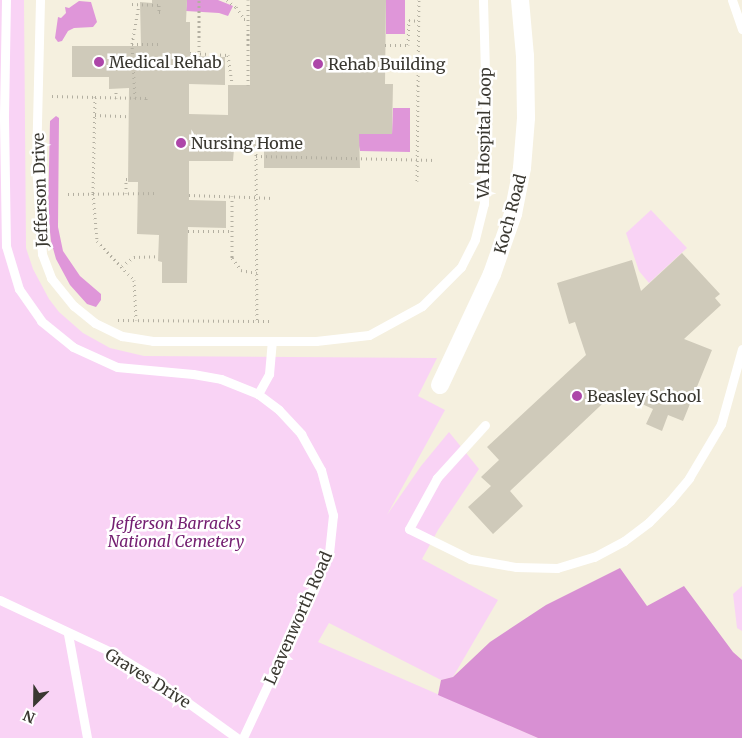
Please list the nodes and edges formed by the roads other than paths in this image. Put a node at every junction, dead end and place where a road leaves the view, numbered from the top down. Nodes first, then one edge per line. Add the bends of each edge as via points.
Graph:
1 (6, 0) edge
2 (40, 0) edge
3 (483, 0) edge
4 (520, 0) edge
5 (732, 0) edge
6 (742, 29) edge
7 (369, 335) joint
8 (272, 341) junction
9 (742, 349) edge
10 (440, 385) dead end
11 (258, 394) junction
12 (485, 424) dead end
13 (0, 600) edge
14 (68, 634) junction
15 (87, 738) edge
16 (237, 738) edge
17 (242, 738) edge

1 - 11 lane, Leavenworth Road via 6,246 19,289 42,321 61,337 74,347 116,367 221,379
2 - 8 lane, Jefferson Drive via 37,198 42,254 51,278 74,306 95,323 122,336 152,341
3 - 7 lane, VA Hospital Loop via 484,204 474,239 461,267 422,306
4 - 10 street, Koch Road via 526,109 513,214 492,274
5 - 6 lane
7 - 8 lane, Jefferson Drive via 316,341
8 - 11 lane via 269,374
9 - 12 lane via 721,424 689,478 670,501 624,541 594,557 557,568 516,567 470,559 410,529 437,478
11 - 17 lane, Leavenworth Road via 279,410 301,434 321,470 333,515 329,554
13 - 14 lane, Graves Drive
14 - 15 lane
14 - 16 lane, Graves Drive via 151,676

